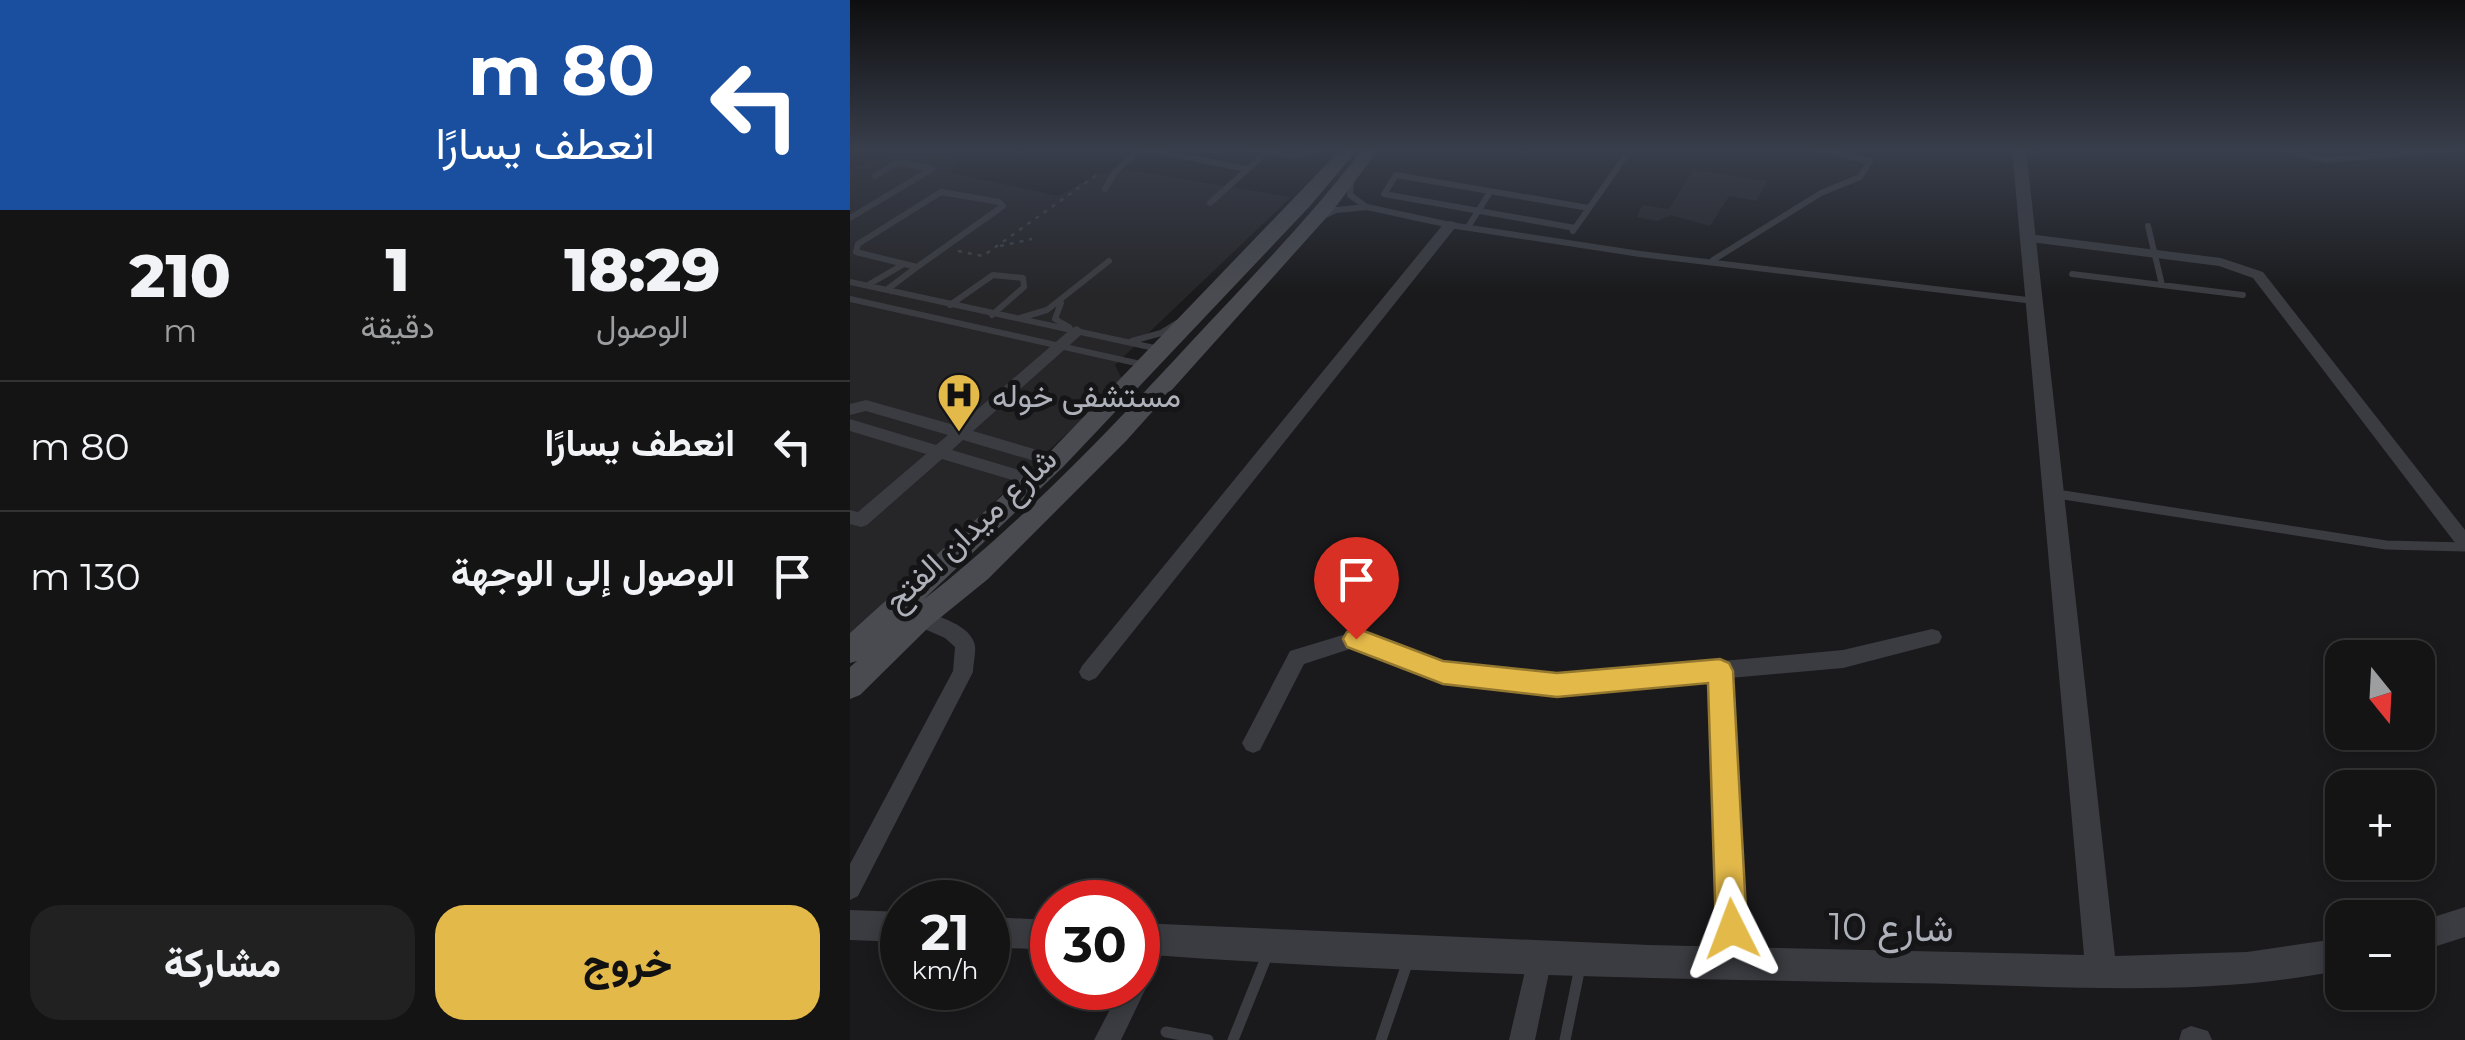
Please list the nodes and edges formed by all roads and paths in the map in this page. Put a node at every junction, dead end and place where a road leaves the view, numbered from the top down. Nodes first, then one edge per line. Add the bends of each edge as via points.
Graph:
1 (884, 198) edge
2 (933, 198) edge
3 (973, 198) edge
4 (1063, 198) edge
5 (1216, 198) edge
6 (1305, 198) edge
7 (1333, 198) edge
8 (1352, 198) edge
9 (1402, 198) edge
10 (1486, 198) edge
11 (1524, 198) edge
12 (1596, 198) edge
13 (1814, 198) edge
14 (2024, 198) edge
15 (1210, 203) dead end
16 (1367, 207) junction
17 (1589, 208) junction
18 (1476, 212) junction
19 (850, 218) edge
20 (1313, 222) junction
21 (1459, 226) junction
22 (2148, 226) dead end
23 (1575, 228) junction
24 (2028, 238) junction
25 (1032, 239) dead end
26 (1566, 242) junction
27 (998, 246) junction
28 (944, 248) junction
29 (2156, 254) junction
30 (1713, 260) junction
31 (1109, 261) dead end
32 (904, 264) junction
33 (917, 267) junction
34 (2072, 274) dead end
35 (850, 282) edge
36 (2162, 285) junction
37 (868, 286) junction
38 (892, 291) junction
39 (1215, 294) junction
40 (2243, 294) dead end
41 (850, 299) edge
42 (1062, 300) junction
43 (2034, 301) junction
44 (950, 305) junction
45 (992, 316) junction
46 (1009, 319) junction
47 (1076, 331) junction
48 (1126, 342) junction
49 (1058, 348) junction
50 (1169, 361) junction
51 (850, 410) edge
52 (850, 425) edge
53 (962, 433) junction
54 (940, 452) junction
55 (1055, 461) junction
56 (1036, 481) junction
57 (2054, 494) junction
58 (850, 517) edge
59 (2465, 545) edge
60 (920, 618) junction
61 (1932, 637) dead end
62 (850, 651) edge
63 (1720, 671) junction
64 (1089, 672) dead end
65 (850, 686) edge
66 (1253, 743) dead end
67 (850, 888) edge
68 (2465, 922) edge
69 (850, 925) edge
70 (880, 927) edge
71 (2435, 932) edge
72 (1160, 941) edge
73 (1270, 946) junction
74 (1410, 953) junction
75 (1540, 958) junction
76 (2325, 958) edge
77 (1581, 960) junction
78 (1733, 966) junction
79 (2102, 970) junction
80 (1123, 1010) edge
81 (1166, 1032) dead end
82 (1107, 1040) edge
83 (1208, 1040) edge
84 (1233, 1040) edge
85 (1381, 1040) edge
86 (1522, 1040) edge
87 (1565, 1040) edge

1 - 19 lane
2 - 32 lane via 854,249
3 - 28 lane via 1003,206
4 - 27 path
5 - 15 lane
6 - 39 main road, شارع ميدان الفتح
7 - 20 main road, شارع ميدان الفتح
8 - 16 lane
9 - 18 lane
10 - 18 lane
11 - 17 lane
12 - 17 lane
13 - 30 lane
14 - 24 street
16 - 20 lane via 1336,210
16 - 21 lane
17 - 23 lane
18 - 21 lane
18 - 23 lane
20 - 50 main road, شارع ميدان الفتح
21 - 26 lane
21 - 64 street
22 - 29 lane
23 - 26 lane
24 - 29 street
24 - 43 street
25 - 27 path
26 - 30 lane
27 - 28 path via 982,256
28 - 33 lane
29 - 36 lane
29 - 59 street via 2220,262 2258,275
30 - 43 lane
31 - 42 lane
32 - 33 lane
32 - 37 lane
33 - 38 lane via 894,282
34 - 36 lane
35 - 37 lane
36 - 40 lane
37 - 38 lane
38 - 44 lane
39 - 48 lane via 1161,333
39 - 50 main road, شارع ميدان الفتح
41 - 49 lane
42 - 46 lane
42 - 47 lane via 1054,319
43 - 57 street
44 - 45 lane
44 - 45 lane via 993,275 1023,278 1024,287
45 - 46 lane
46 - 47 lane
47 - 48 lane
47 - 49 street
48 - 50 lane
49 - 50 lane
49 - 53 street
50 - 55 main road, شارع ميدان الفتح
50 - 60 main road, شارع ميدان الفتح via 1118,435
51 - 53 street via 866,405
52 - 54 street
53 - 54 street
53 - 55 street
54 - 56 street
54 - 58 street via 860,520
55 - 56 main road, شارع ميدان الفتح
56 - 62 main road, شارع ميدان الفتح
57 - 59 lane via 2386,545
57 - 79 street
60 - 65 main road, شارع ميدان الفتح
60 - 67 street via 965,644 963,672
61 - 63 street via 1843,660
63 - 66 street via 1557,685 1443,672 1356,639 1297,658
63 - 78 street
68 - 71 street
69 - 70 street
72 - 73 street, شارع 10
73 - 74 street, شارع 10
73 - 84 lane
74 - 75 street, شارع 10
74 - 85 lane
75 - 77 street, شارع 10
75 - 86 street
76 - 79 street, شارع 10 via 2202,972
77 - 78 street, شارع 10
77 - 87 lane
78 - 79 street, شارع 10
80 - 82 street
81 - 83 lane

